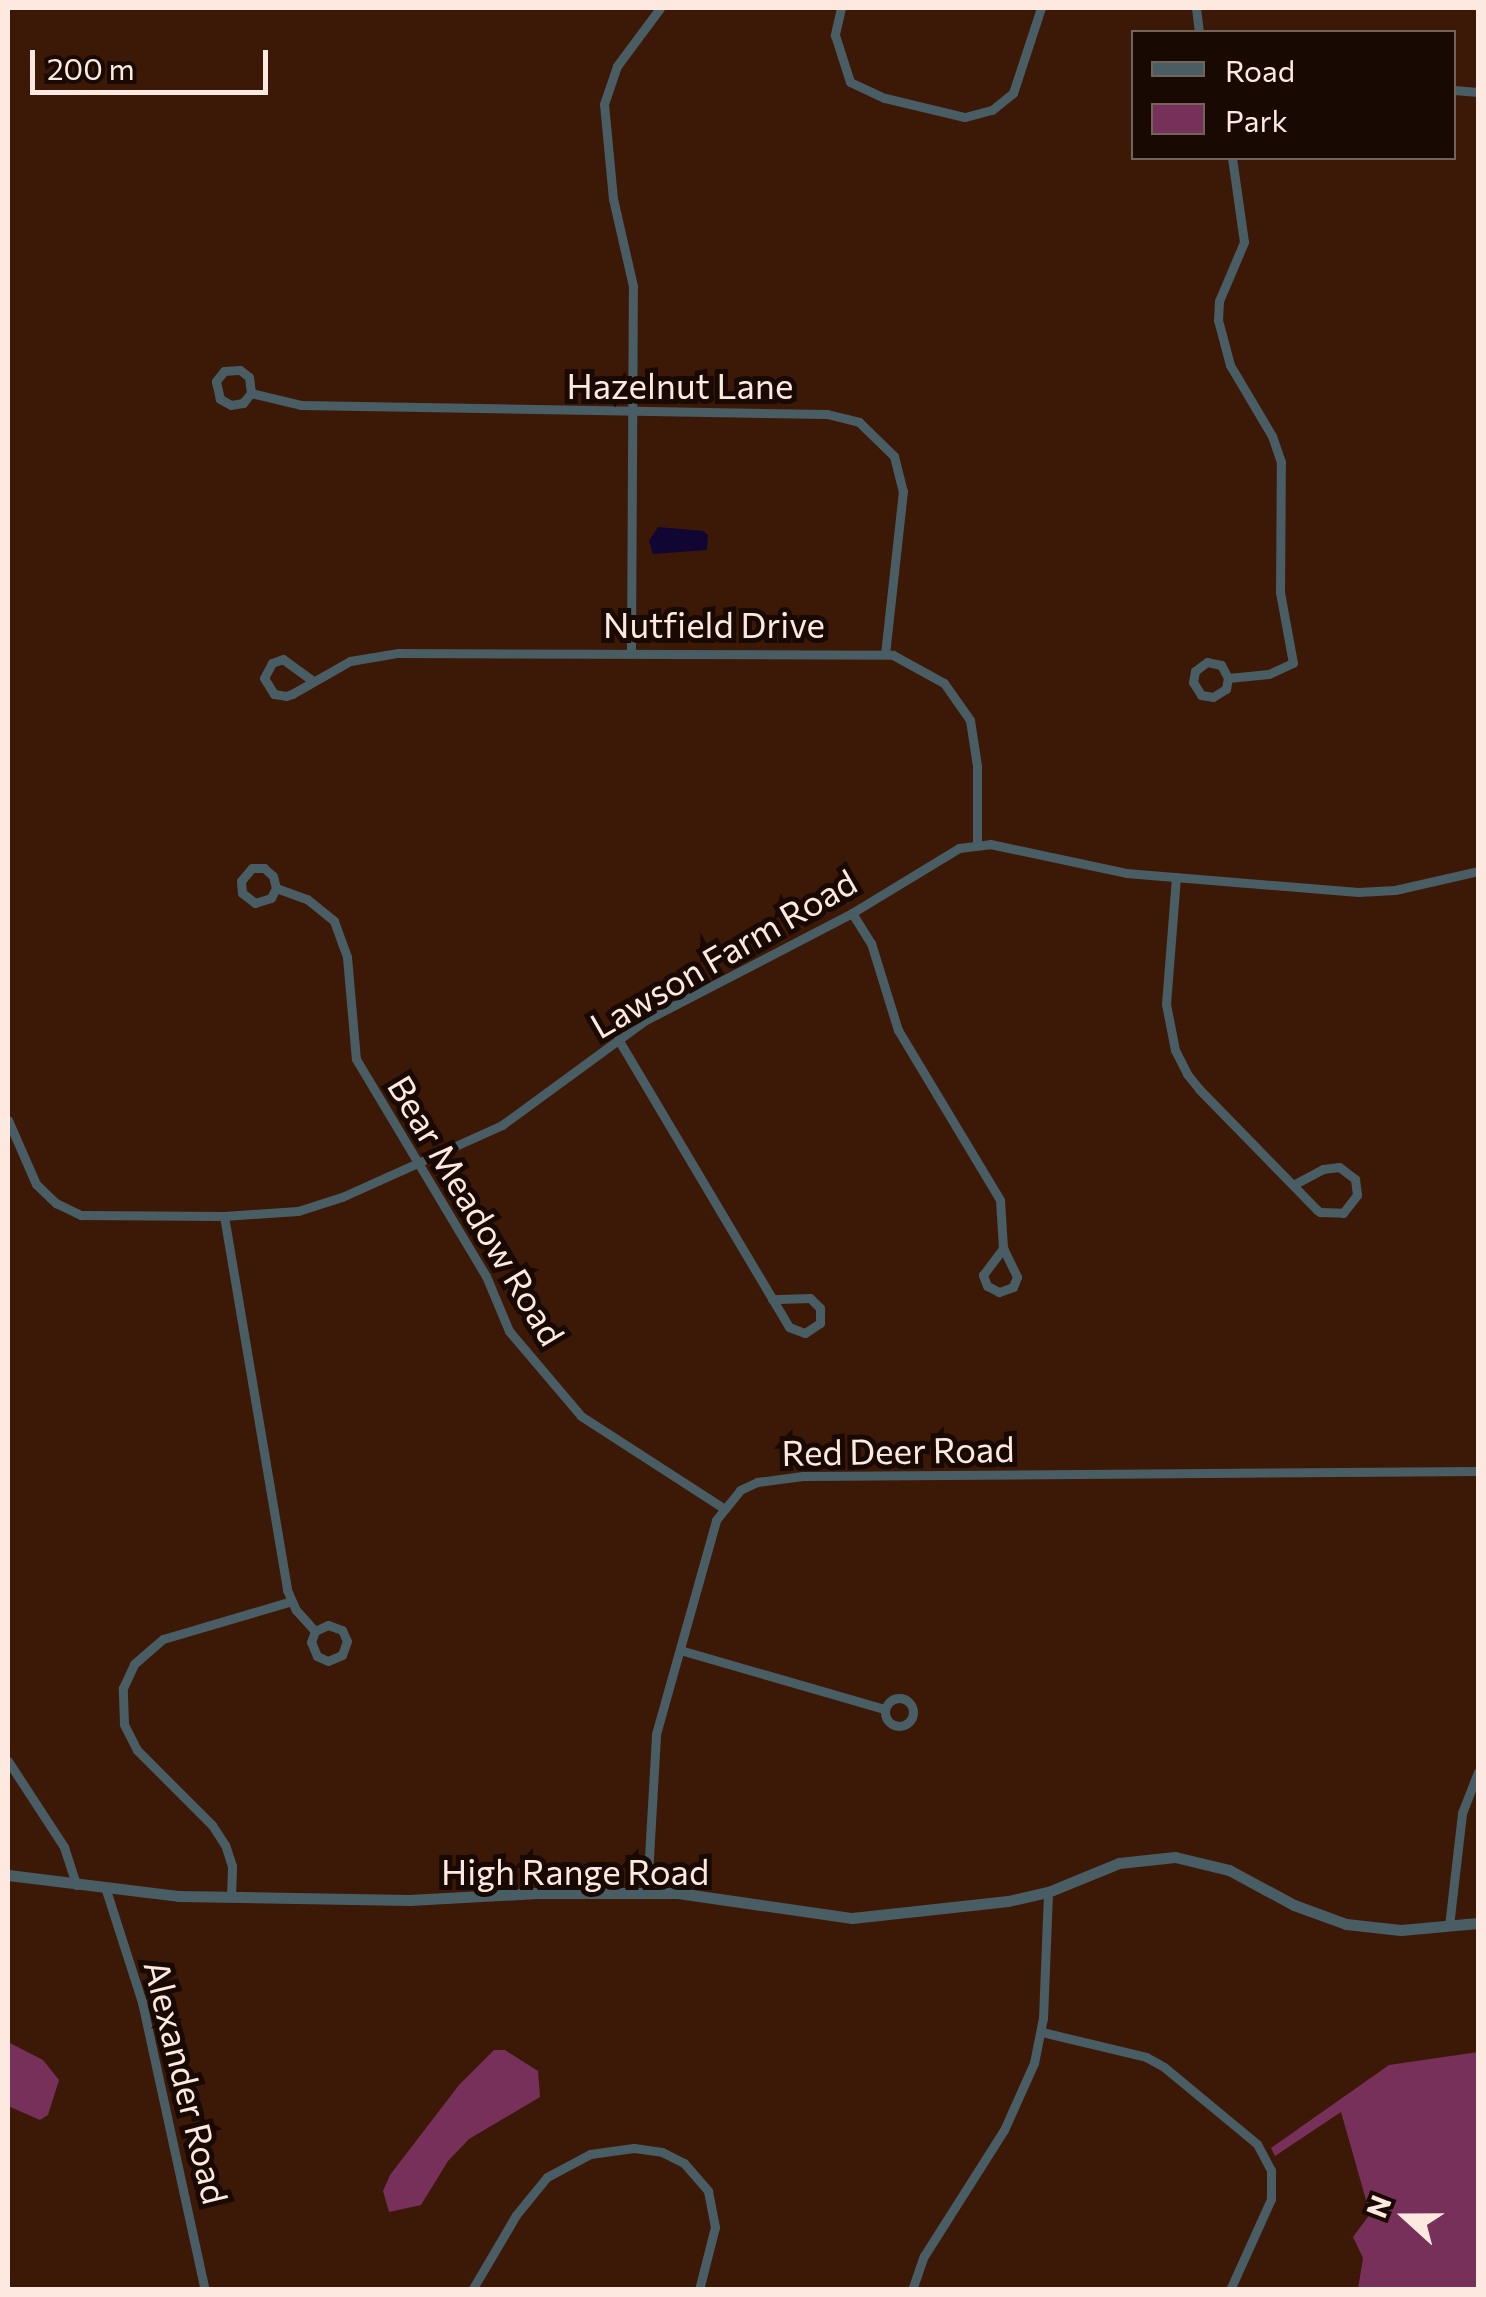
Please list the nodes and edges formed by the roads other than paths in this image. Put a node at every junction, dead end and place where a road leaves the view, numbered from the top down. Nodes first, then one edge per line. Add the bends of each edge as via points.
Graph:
1 (660, 8) edge
2 (841, 8) edge
3 (1041, 8) edge
4 (1232, 160) edge
5 (251, 393) junction
6 (634, 413) junction
7 (631, 651) junction
8 (885, 654) junction
9 (1228, 678) junction
10 (314, 681) junction
11 (976, 844) junction
12 (1478, 870) edge
13 (1176, 877) junction
14 (276, 888) junction
15 (852, 914) junction
16 (618, 1040) junction
17 (8, 1120) edge
18 (418, 1164) junction
19 (1293, 1185) junction
20 (224, 1216) junction
21 (1004, 1248) junction
22 (772, 1299) junction
23 (1478, 1471) edge
24 (723, 1508) junction
25 (292, 1601) junction
26 (315, 1631) junction
27 (680, 1650) junction
28 (885, 1708) dead end
29 (8, 1761) edge
30 (1478, 1772) edge
31 (8, 1876) edge
32 (76, 1885) junction
33 (106, 1890) junction
34 (647, 1892) junction
35 (1048, 1892) junction
36 (231, 1897) junction
37 (1478, 1923) edge
38 (1448, 1926) junction
39 (1042, 2032) junction
40 (205, 2290) edge
41 (472, 2290) edge
42 (699, 2290) edge
43 (912, 2290) edge
44 (1230, 2290) edge

1 - 6 street via 616,66 604,104 613,199 633,286
2 - 3 street via 835,36 850,82 872,94 965,117 992,110 1012,93
4 - 9 street via 1244,242 1218,320 1230,364 1280,462 1280,592 1293,663 1270,674
5 - 5 street, Hazelnut Lane via 240,370 224,372 216,382 225,404 237,405
5 - 6 street, Hazelnut Lane via 301,405
6 - 7 street
6 - 8 street, Hazelnut Lane via 827,414 859,422 884,442 902,491
7 - 8 street, Nutfield Drive
7 - 10 street, Nutfield Drive via 369,655
8 - 11 street, Nutfield Drive via 929,672 962,703 974,738
9 - 9 street via 1221,665 1207,662 1193,682 1213,697
10 - 10 street, Nutfield Drive via 280,696 264,678 283,659
11 - 13 street, Lawson Farm Road
11 - 15 street, Lawson Farm Road via 942,855
12 - 13 street, Lawson Farm Road via 1377,892
13 - 19 street via 1166,1004 1175,1050 1199,1089
14 - 14 street, Bear Meadow Road via 274,876 258,867 241,881 242,893 255,903 271,898
14 - 18 street, Bear Meadow Road via 306,899 334,921 347,957 356,1059
15 - 16 street, Lawson Farm Road via 668,1007
15 - 21 street via 875,952 898,1030 996,1192
16 - 18 street, Lawson Farm Road via 502,1125
16 - 22 street
17 - 20 street, Lawson Farm Road via 36,1184 81,1215
18 - 20 street, Lawson Farm Road via 316,1207
18 - 24 street, Bear Meadow Road via 486,1276 502,1320 574,1410
19 - 19 street via 1339,1167 1354,1179 1357,1195 1347,1211 1328,1215
20 - 25 street
21 - 21 street via 984,1272 987,1286 999,1292 1010,1290 1018,1277
22 - 22 street via 796,1332 820,1323 820,1308 810,1298
23 - 24 street, Red Deer Road via 788,1476 757,1482
24 - 27 street
25 - 26 street
25 - 36 street via 162,1640 134,1664 124,1688 124,1724 137,1750 225,1845
26 - 26 street via 328,1625 342,1630 342,1655 328,1661 317,1656 311,1646
27 - 28 street
27 - 34 street via 656,1734
29 - 32 street via 64,1847
30 - 38 street via 1462,1813
31 - 32 street, High Range Road
32 - 33 street, High Range Road
33 - 36 street, High Range Road
33 - 40 street, Alexander Road via 142,2002
34 - 35 street, High Range Road via 852,1918
34 - 36 street, High Range Road via 409,1900
35 - 38 street, High Range Road via 1101,1868 1175,1856 1228,1870 1346,1924
35 - 39 street
37 - 38 street, High Range Road
39 - 43 street via 1012,2115 924,2256
39 - 44 street via 1164,2066 1257,2144 1271,2170 1271,2199
41 - 42 street via 547,2176 590,2154 634,2148 684,2163 708,2191 715,2228

